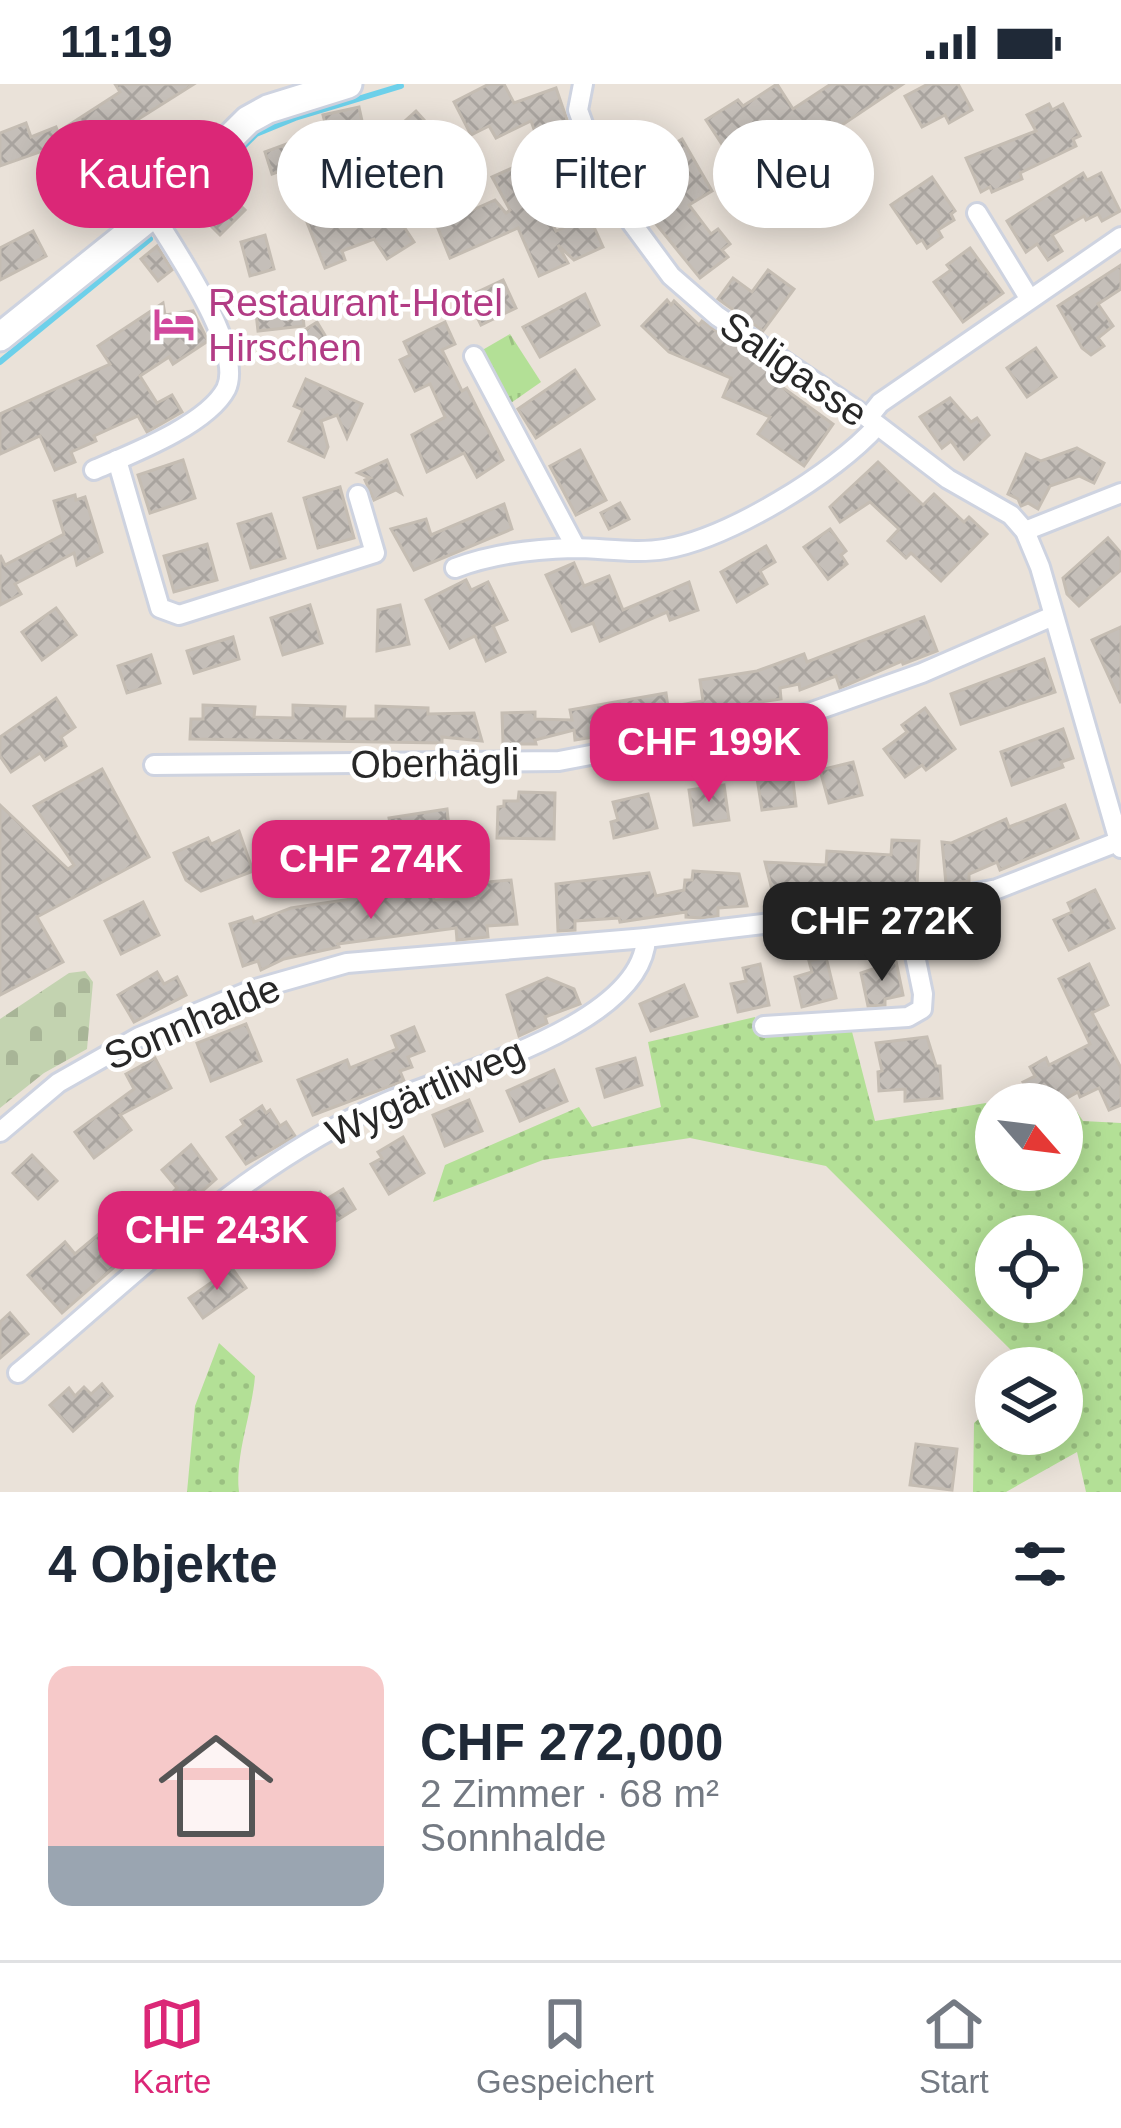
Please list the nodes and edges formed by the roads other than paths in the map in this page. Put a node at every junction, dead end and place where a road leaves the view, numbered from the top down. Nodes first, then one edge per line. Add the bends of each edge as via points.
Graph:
1 (348, 84) edge
2 (583, 84) edge
3 (248, 120) edge
4 (976, 213) dead end
5 (136, 228) edge
6 (161, 228) edge
7 (1121, 236) edge
8 (1029, 298) junction
9 (0, 337) edge
10 (474, 356) dead end
11 (872, 422) junction
12 (117, 460) junction
13 (94, 470) dead end
14 (1121, 493) edge
15 (358, 495) dead end
16 (1024, 531) junction
17 (576, 548) junction
18 (455, 568) dead end
19 (1053, 616) junction
20 (154, 765) dead end
21 (1120, 845) edge
22 (905, 907) junction
23 (646, 938) junction
24 (764, 1026) dead end
25 (0, 1132) edge
26 (18, 1372) dead end

1 - 3 main road
2 - 11 street, Saligasse via 578,110 606,188 670,275
4 - 8 street
5 - 9 main road
6 - 12 street via 231,363 226,388 198,419
7 - 8 street
8 - 11 street via 880,403
10 - 17 street
11 - 16 street, Saligasse
11 - 17 street via 861,444 821,475 738,523 666,549
12 - 13 street
12 - 15 street via 160,608 178,615 375,553
14 - 16 street
16 - 19 street
17 - 18 street via 527,550
19 - 20 street, Oberhägli via 809,713 559,761
19 - 21 street
21 - 22 street, Sonnhalde via 997,889
22 - 23 street, Sonnhalde
22 - 24 street via 922,1009 908,1017
23 - 25 street, Sonnhalde via 347,963 252,990 139,1037 58,1083
23 - 26 street, Wygärtliweg via 632,977 578,1026 382,1104 308,1144 242,1185

